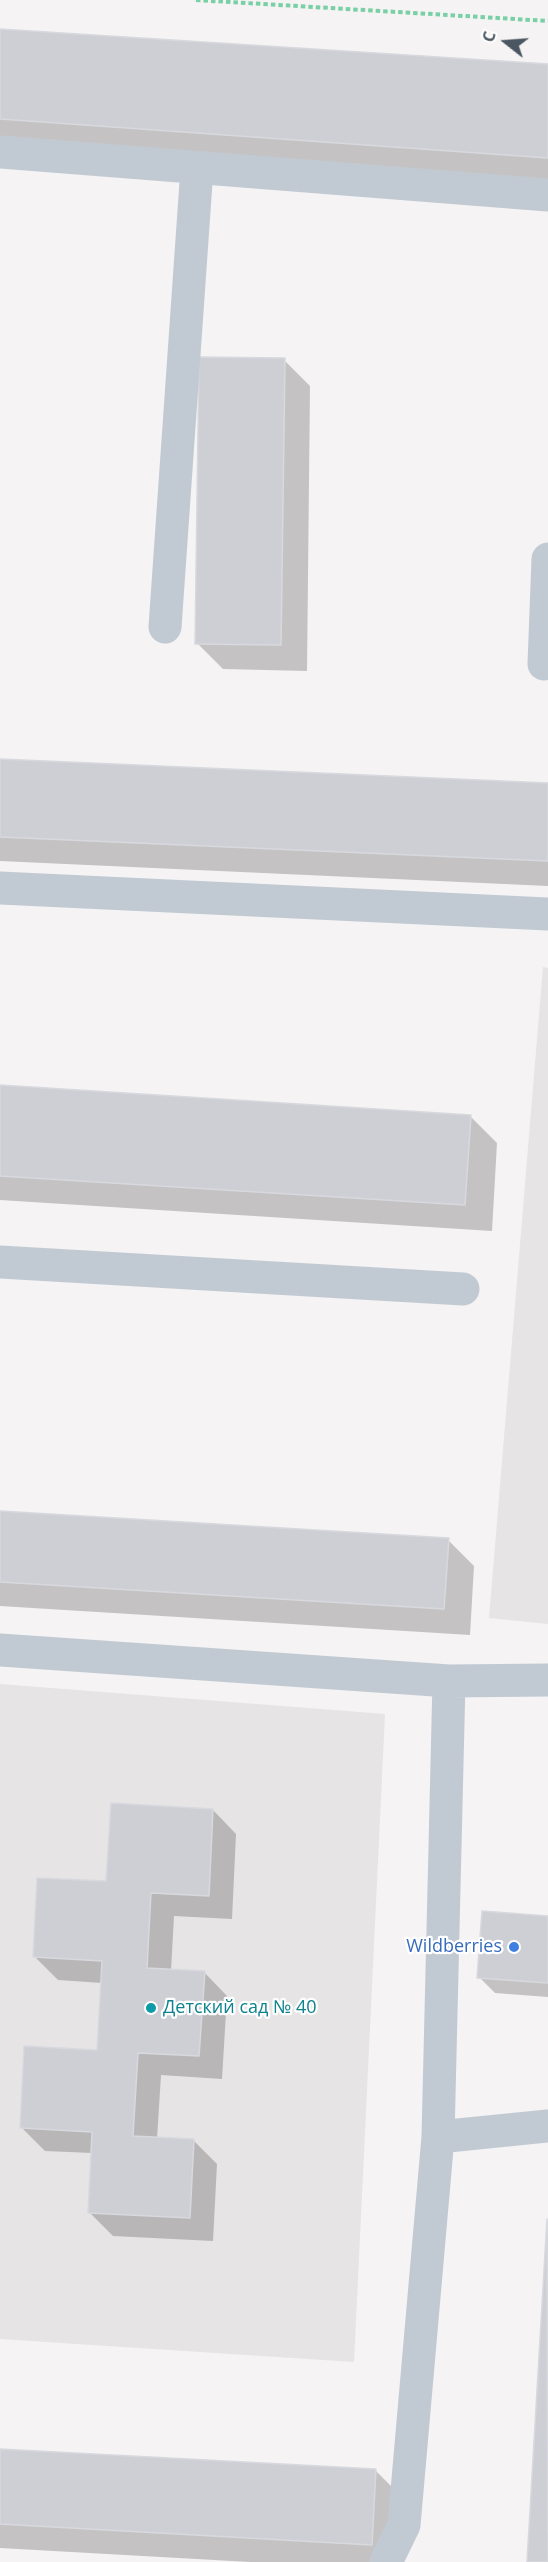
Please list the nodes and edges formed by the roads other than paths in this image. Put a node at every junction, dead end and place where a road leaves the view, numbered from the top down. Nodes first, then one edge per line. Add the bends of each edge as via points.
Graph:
1 (0, 152) edge
2 (197, 168) junction
3 (548, 195) edge
4 (548, 559) edge
5 (165, 627) dead end
6 (544, 664) dead end
7 (0, 888) edge
8 (548, 914) edge
9 (0, 1262) edge
10 (463, 1289) dead end
11 (0, 1650) edge
12 (548, 1680) edge
13 (449, 1681) junction
14 (548, 2126) edge
15 (438, 2137) junction
16 (386, 2562) edge

1 - 2 lane
2 - 3 lane
2 - 5 lane
4 - 6 lane
7 - 8 lane
9 - 10 lane
11 - 13 lane
12 - 13 lane
13 - 15 lane
14 - 15 lane
15 - 16 lane via 404,2525

